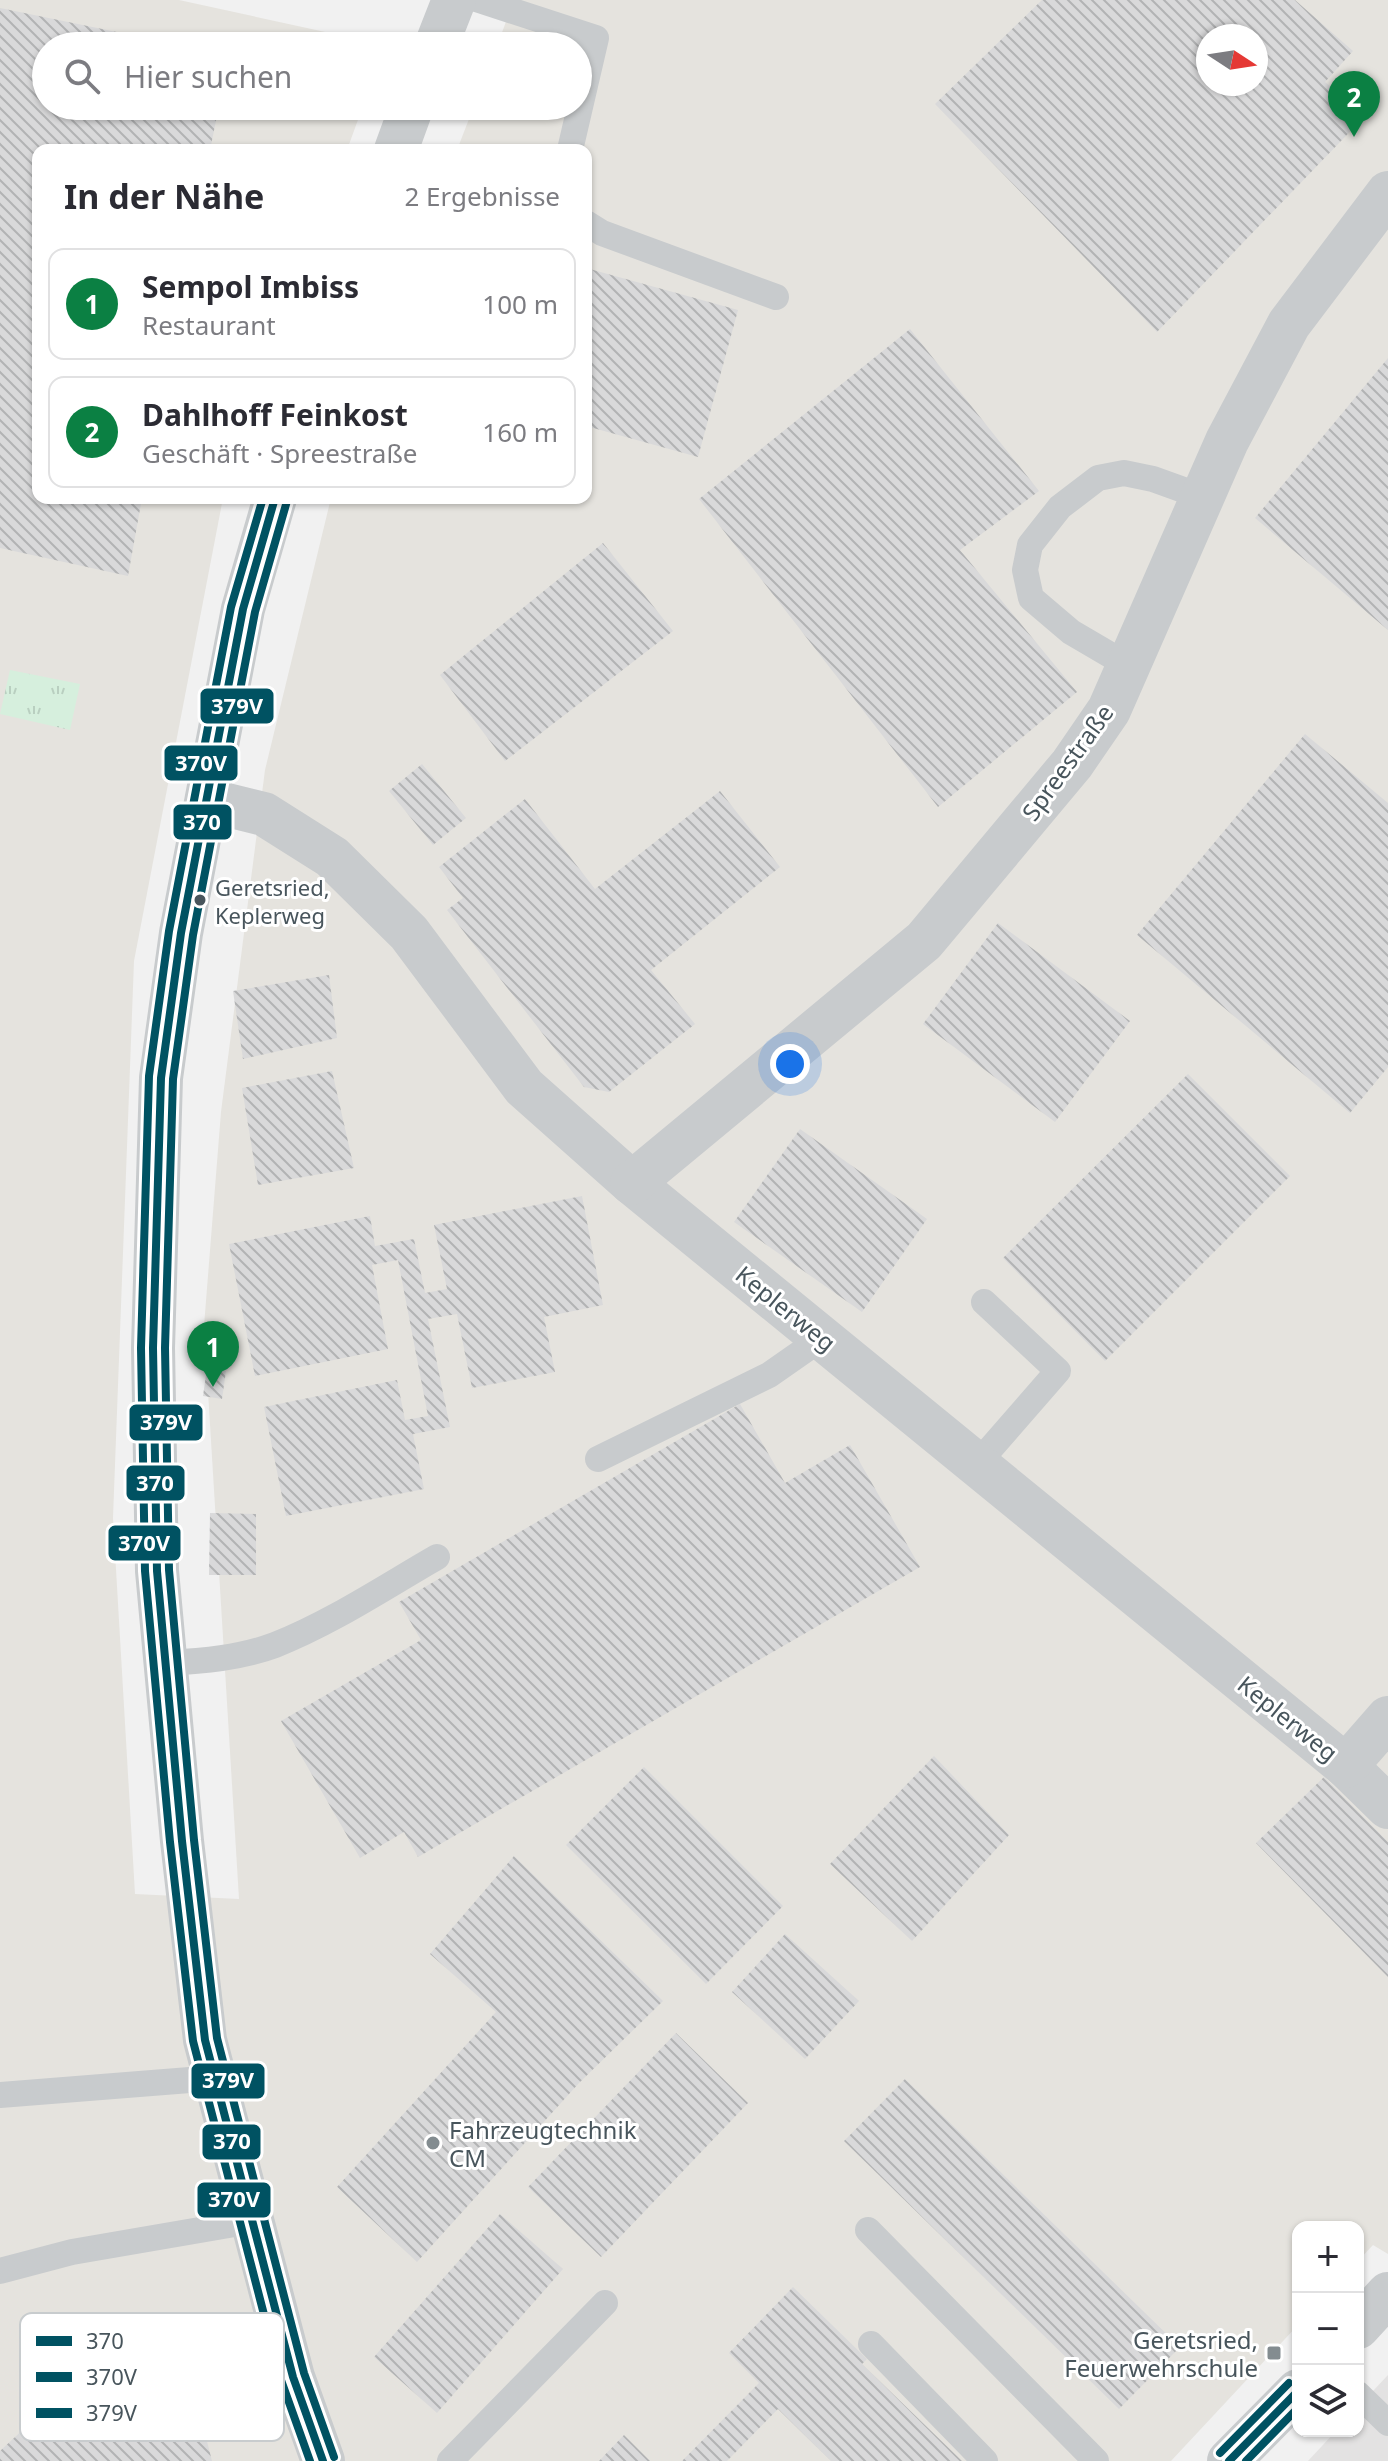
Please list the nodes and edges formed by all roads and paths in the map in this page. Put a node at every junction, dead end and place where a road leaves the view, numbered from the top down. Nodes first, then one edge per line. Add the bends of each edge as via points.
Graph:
1 (454, 0) edge
2 (479, 0) edge
3 (441, 32) edge
4 (578, 32) edge
5 (592, 37) edge
6 (592, 55) edge
7 (407, 120) edge
8 (577, 120) edge
9 (398, 144) edge
10 (571, 144) edge
11 (1388, 193) edge
12 (592, 227) edge
13 (776, 297) dead end
14 (1203, 497) junction
15 (273, 504) edge
16 (1129, 666) junction
17 (207, 800) junction
18 (632, 1183) junction
19 (984, 1302) dead end
20 (822, 1338) junction
21 (598, 1459) dead end
22 (977, 1464) junction
23 (437, 1557) dead end
24 (166, 1663) junction
25 (1388, 1718) edge
26 (1346, 1766) junction
27 (1388, 1807) edge
28 (215, 2078) junction
29 (0, 2095) edge
30 (252, 2221) junction
31 (868, 2230) dead end
32 (0, 2271) edge
33 (1388, 2294) edge
34 (605, 2303) dead end
35 (276, 2313) edge
36 (1364, 2320) edge
37 (284, 2343) edge
38 (871, 2344) dead end
39 (1292, 2397) edge
40 (1364, 2400) edge
41 (1388, 2423) edge
42 (323, 2461) edge
43 (450, 2461) edge
44 (985, 2461) edge
45 (1096, 2461) edge
46 (1229, 2461) edge

1 - 3 street
2 - 4 lane
5 - 6 lane
7 - 9 street
8 - 10 lane
11 - 14 street, Spreestraße via 1289,324
12 - 13 lane
14 - 16 street, Spreestraße
14 - 16 lane via 1124,473 1098,478 1060,507 1030,545 1025,570 1031,598 1071,632
15 - 17 street via 243,609
16 - 18 street, Spreestraße via 1109,710 1072,764 924,941
17 - 18 street, Keplerweg via 264,814 332,857 409,933 524,1087
17 - 24 street via 161,1078 153,1348 157,1571
18 - 20 street, Keplerweg
19 - 22 lane via 1058,1371
20 - 21 lane via 769,1375
20 - 22 street, Keplerweg
22 - 26 street, Keplerweg
23 - 24 lane via 274,1645 218,1660
24 - 28 street via 205,2040
25 - 26 street
26 - 27 street, Keplerweg
28 - 29 lane
28 - 30 street
30 - 32 lane via 72,2252
30 - 35 street
31 - 45 lane
33 - 36 street
34 - 43 lane
37 - 42 street
38 - 44 lane
39 - 46 street
40 - 41 lane

